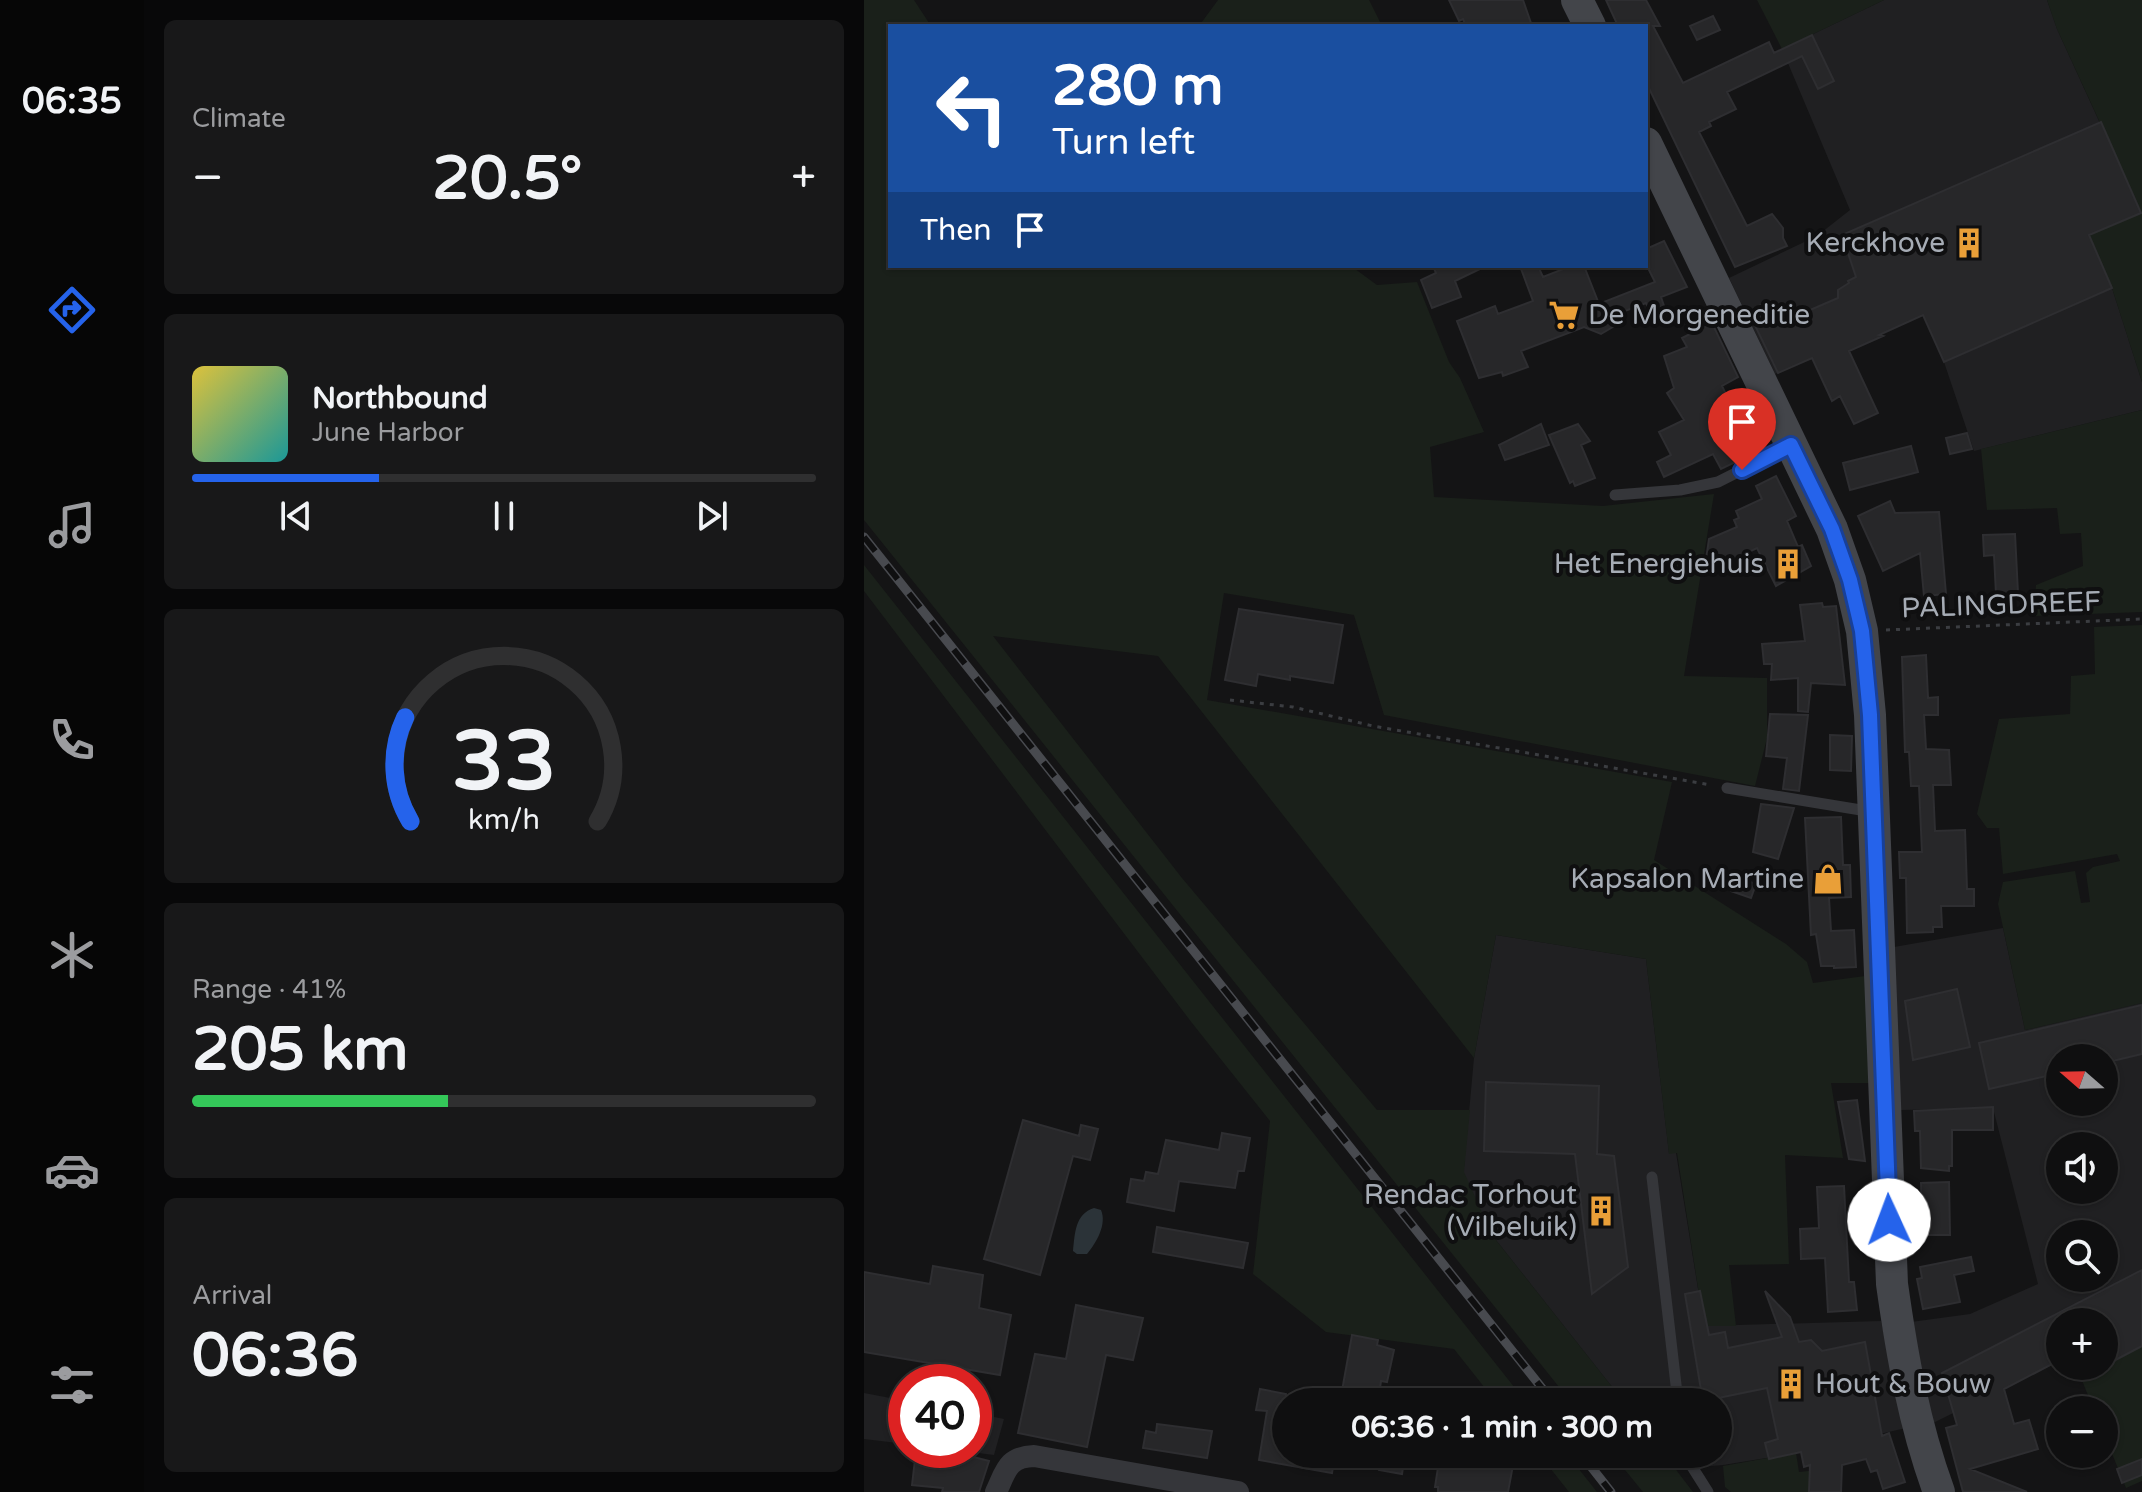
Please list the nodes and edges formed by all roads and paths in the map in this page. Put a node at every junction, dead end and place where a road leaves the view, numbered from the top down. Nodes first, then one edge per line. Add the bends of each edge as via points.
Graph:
1 (1577, 0) edge
2 (1589, 24) edge
3 (1648, 147) edge
4 (1791, 445) junction
5 (1615, 495) dead end
6 (2142, 619) edge
7 (1862, 631) junction
8 (1230, 700) dead end
9 (1727, 788) joint
10 (1873, 812) junction
11 (1652, 1177) dead end
12 (1676, 1388) edge
13 (1693, 1468) edge
14 (996, 1492) edge
15 (1238, 1492) edge
16 (1708, 1492) edge
17 (1939, 1492) edge

1 - 2 street
3 - 4 street
4 - 5 lane via 1718,482
4 - 7 street via 1832,529
6 - 7 path, PALINGDREEF
7 - 10 street
8 - 9 path via 1293,707 1373,726
9 - 10 lane
10 - 17 street via 1892,1284 1903,1363
11 - 12 lane
13 - 16 lane
14 - 15 street via 1009,1464 1020,1456 1034,1456

